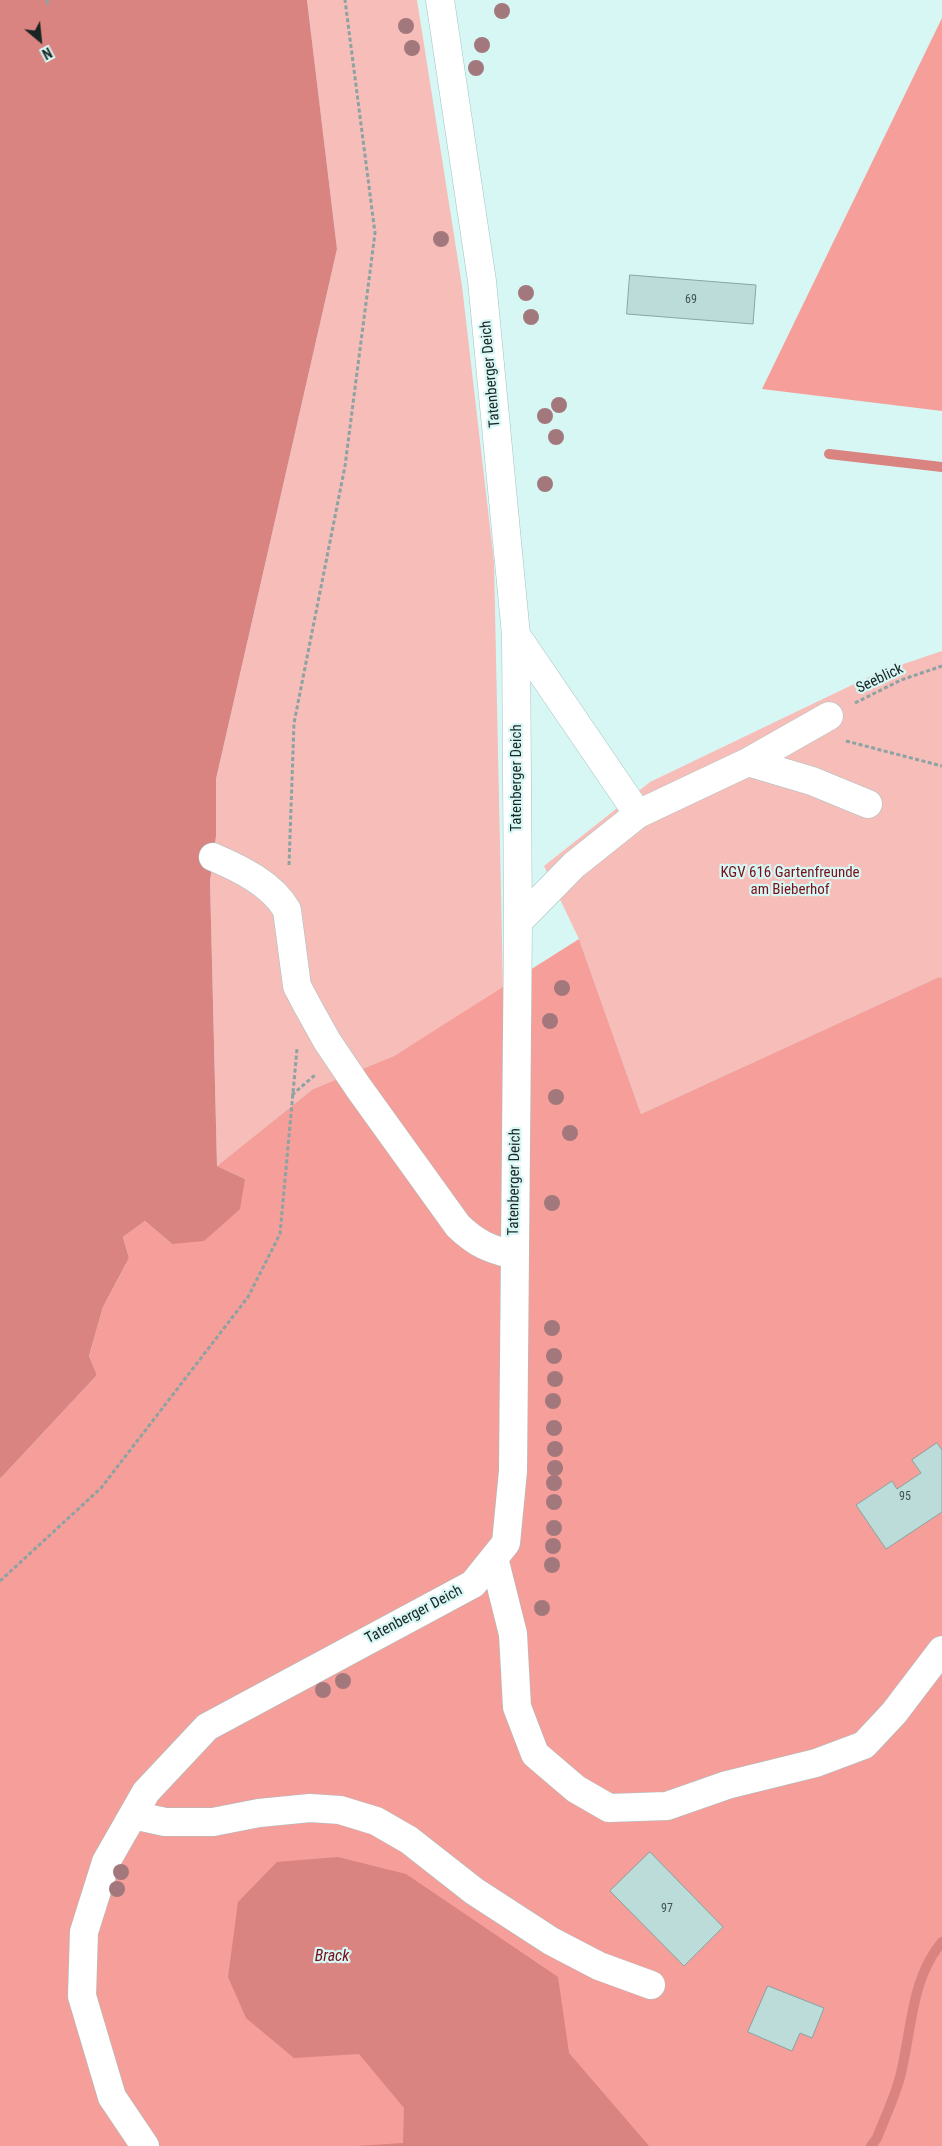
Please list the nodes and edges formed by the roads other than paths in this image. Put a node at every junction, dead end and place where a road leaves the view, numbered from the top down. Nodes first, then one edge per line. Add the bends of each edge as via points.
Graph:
1 (440, 0) edge
2 (516, 635) junction
3 (829, 716) road end
4 (748, 762) junction
5 (868, 804) dead end
6 (638, 814) junction
7 (213, 857) dead end
8 (518, 922) junction
9 (514, 1255) junction
10 (494, 1558) junction
11 (942, 1650) edge
12 (133, 1815) junction
13 (651, 1985) dead end
14 (145, 2146) edge

1 - 2 street, Tatenberger Deich via 482,281
2 - 6 street
2 - 8 street, Tatenberger Deich
3 - 4 street
4 - 5 street via 812,781
4 - 6 street
6 - 8 street via 574,865
7 - 9 street via 262,883 282,902 287,910 297,986 339,1060 458,1226 487,1248
8 - 9 street, Tatenberger Deich
9 - 10 street, Tatenberger Deich via 513,1471 506,1543
10 - 11 street via 513,1634 517,1707 535,1754 576,1789 609,1808 667,1806 727,1786 816,1763 864,1745 894,1713
10 - 12 street, Tatenberger Deich via 473,1584 208,1727 146,1792
12 - 13 street via 165,1822 214,1822 310,1808 340,1810 376,1821 409,1840 474,1891 551,1941 599,1966
12 - 14 street, Tatenberger Deich via 106,1862 84,1932 82,1996 112,2097

